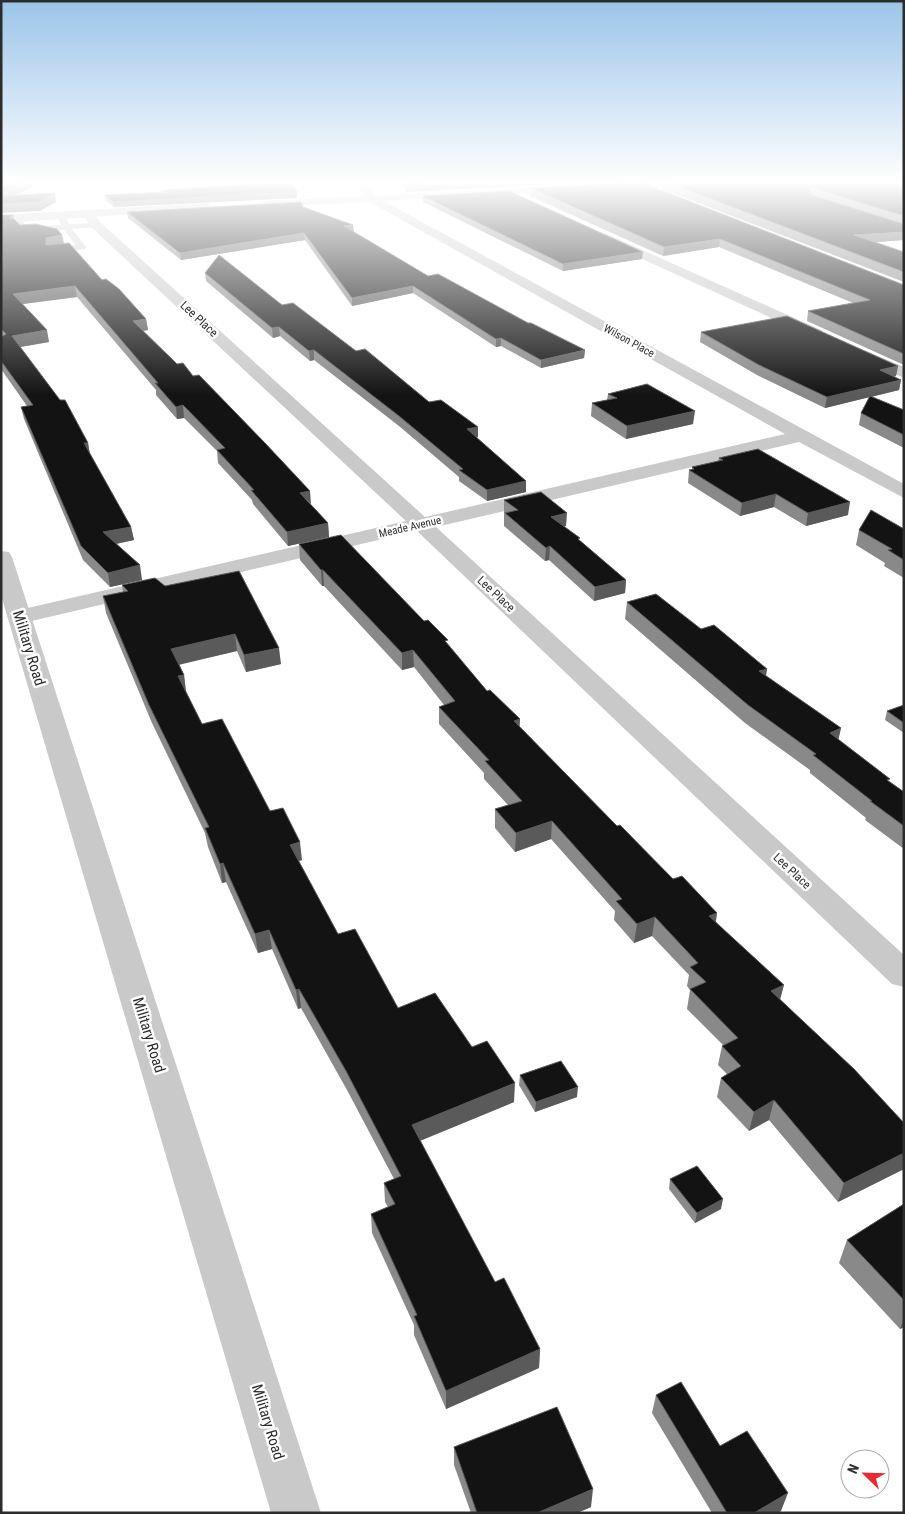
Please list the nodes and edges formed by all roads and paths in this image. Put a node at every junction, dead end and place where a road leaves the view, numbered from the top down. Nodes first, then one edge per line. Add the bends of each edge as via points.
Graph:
1 (134, 254) edge
2 (471, 254) edge
3 (642, 254) edge
4 (832, 340) edge
5 (850, 348) edge
6 (904, 373) edge
7 (801, 436) junction
8 (904, 492) edge
9 (421, 524) junction
10 (1, 557) edge
11 (19, 618) junction
12 (904, 976) edge
13 (296, 1513) edge

1 - 9 street, Lee Place
2 - 7 street, Wilson Place
3 - 4 street
5 - 6 street
7 - 8 street, Wilson Place
7 - 9 street, Meade Avenue
9 - 11 street, Meade Avenue
9 - 12 street, Lee Place
10 - 11 street, Military Road
11 - 13 street, Military Road

